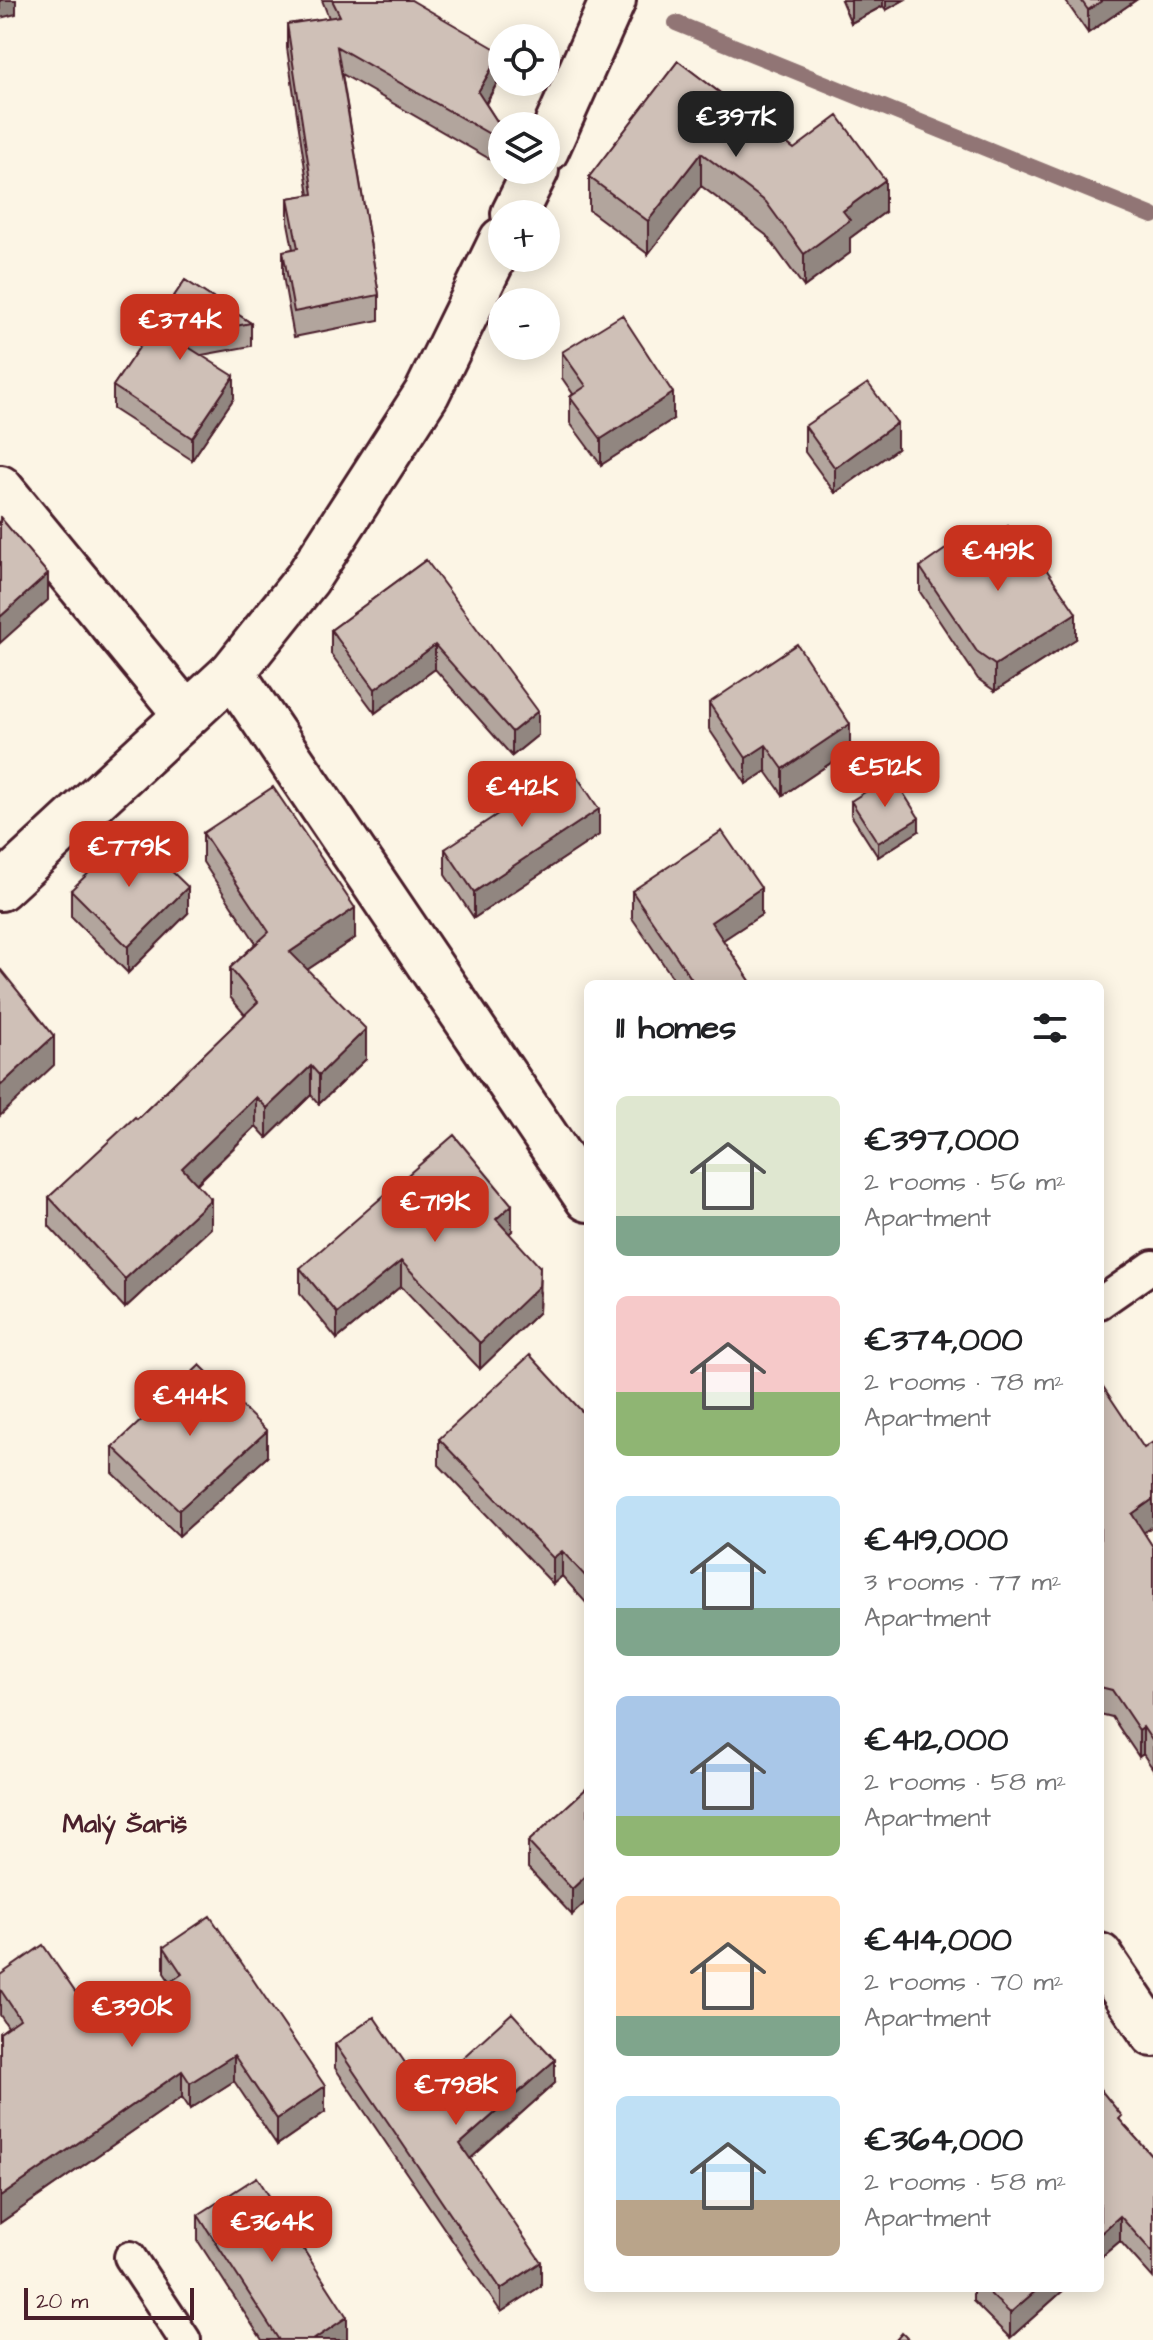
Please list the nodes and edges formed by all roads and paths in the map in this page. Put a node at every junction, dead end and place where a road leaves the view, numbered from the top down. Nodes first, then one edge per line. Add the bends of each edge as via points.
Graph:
1 (613, 0) edge
2 (560, 119) edge
3 (488, 269) edge
4 (0, 488) edge
5 (232, 673) junction
6 (185, 713) junction
7 (0, 888) edge
8 (584, 1193) edge
9 (1153, 1266) edge
10 (1104, 1300) edge
11 (1104, 1962) edge
12 (1153, 2034) edge
13 (130, 2257) dead end
14 (185, 2340) edge

1 - 2 street
3 - 5 street via 427,393 307,579
4 - 6 street
5 - 6 street
5 - 8 street
6 - 7 street
9 - 10 lane
11 - 12 street
13 - 14 lane

